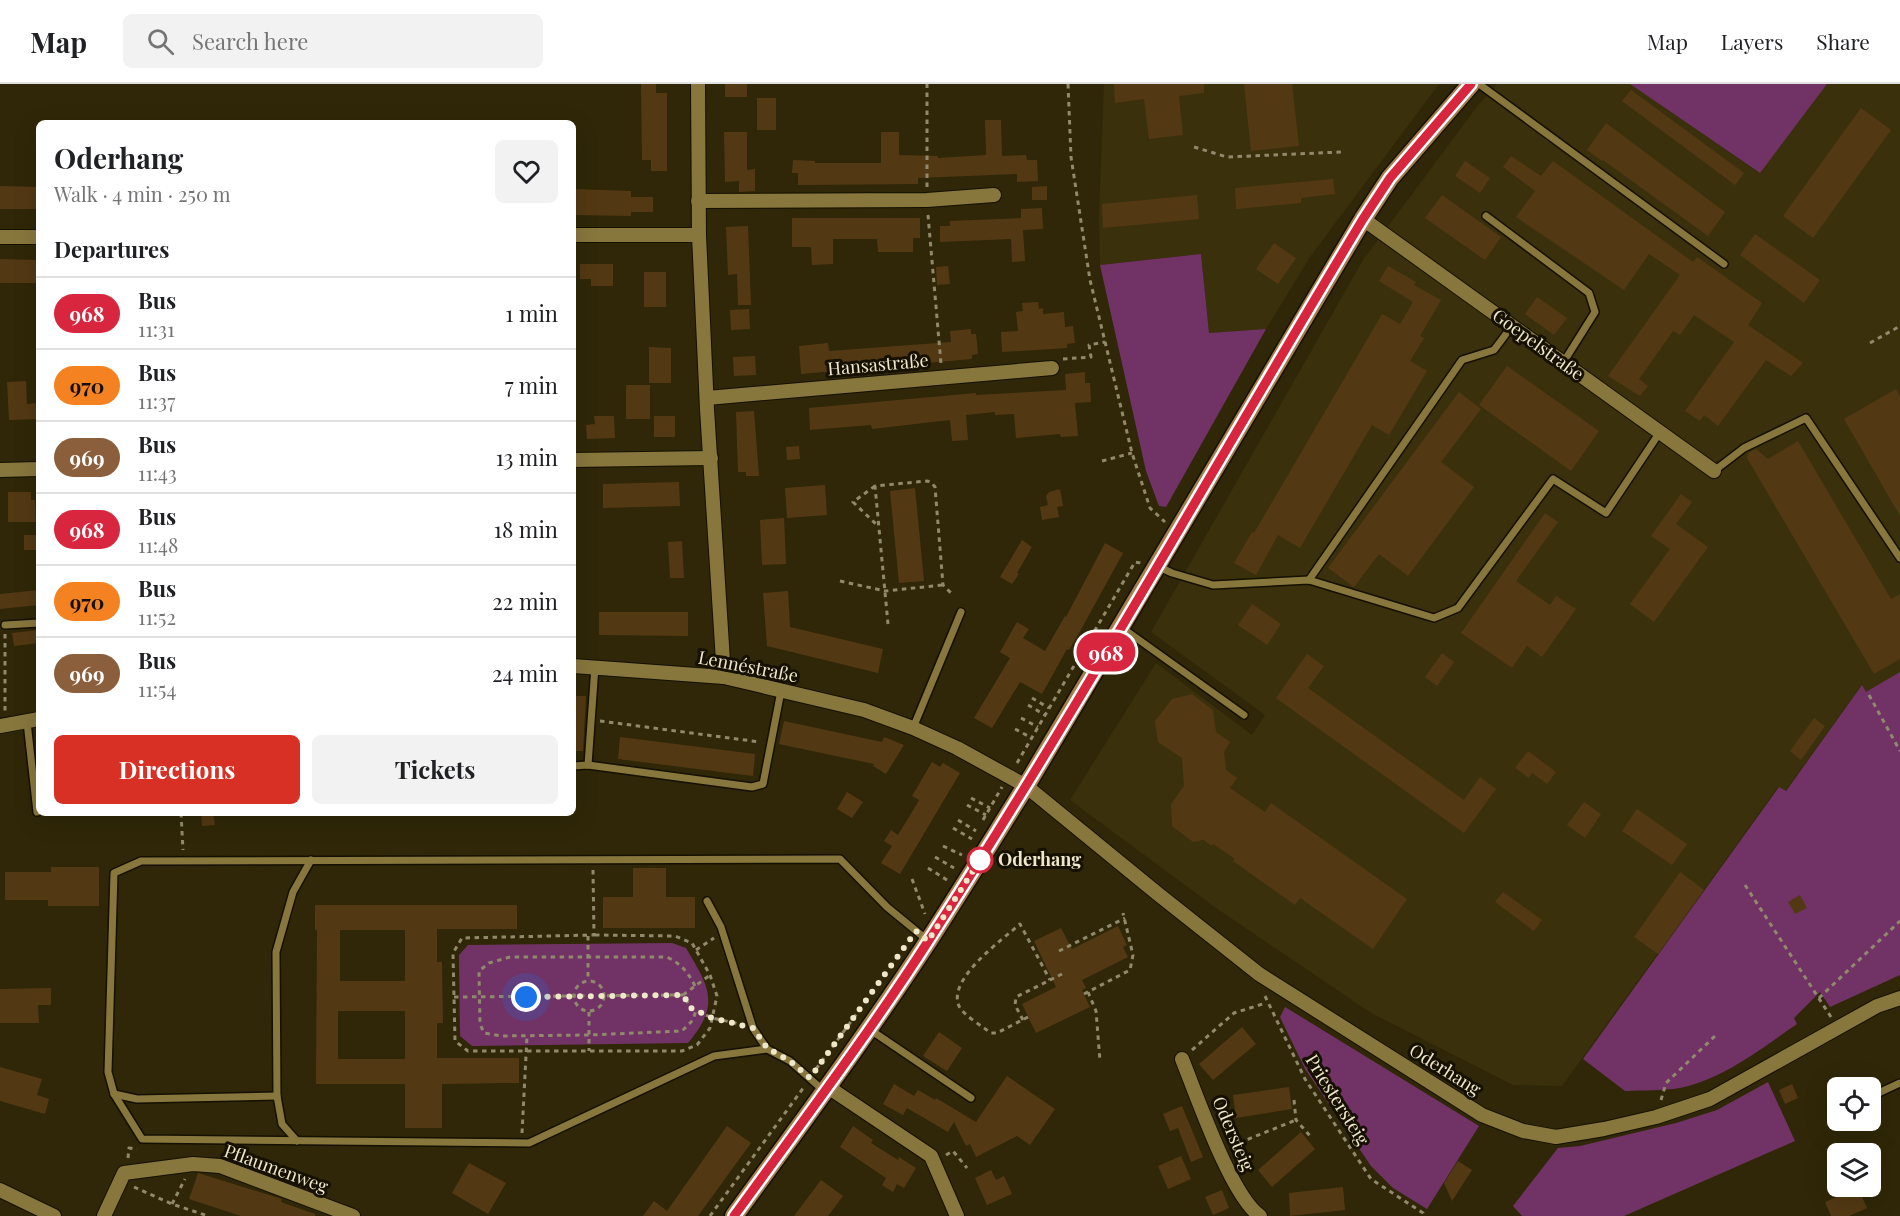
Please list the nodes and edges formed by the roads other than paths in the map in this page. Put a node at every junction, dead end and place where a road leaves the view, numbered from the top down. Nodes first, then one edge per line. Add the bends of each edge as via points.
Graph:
1 (699, 84) edge
2 (1471, 84) edge
3 (1479, 84) edge
4 (994, 195) dead end
5 (698, 201) junction
6 (1486, 216) dead end
7 (1363, 219) junction
8 (576, 235) edge
9 (699, 235) junction
10 (0, 237) edge
11 (36, 237) edge
12 (1724, 264) dead end
13 (1512, 326) junction
14 (1563, 363) junction
15 (1052, 368) road end
16 (707, 398) junction
17 (1659, 432) junction
18 (711, 458) junction
19 (576, 460) edge
20 (36, 469) edge
21 (0, 470) edge
22 (1714, 471) joint
23 (1900, 558) edge
24 (1157, 566) junction
25 (1309, 580) junction
26 (961, 612) dead end
27 (36, 623) edge
28 (5, 625) road end
29 (1121, 627) junction
30 (576, 666) edge
31 (595, 666) junction
32 (724, 677) junction
33 (781, 691) junction
34 (1244, 715) dead end
35 (33, 720) edge
36 (3, 726) edge
37 (913, 728) junction
38 (588, 765) junction
39 (576, 766) edge
40 (1026, 786) junction
41 (36, 789) edge
42 (311, 860) junction
43 (707, 901) dead end
44 (928, 941) junction
45 (1900, 998) edge
46 (868, 1029) junction
47 (767, 1048) junction
48 (1182, 1059) road end
49 (1900, 1083) edge
50 (826, 1089) junction
51 (1881, 1092) edge
52 (114, 1094) junction
53 (277, 1096) junction
54 (971, 1098) dead end
55 (297, 1141) junction
56 (0, 1190) edge
57 (54, 1216) edge
58 (104, 1216) edge
59 (353, 1216) edge
60 (734, 1216) edge
61 (957, 1216) edge
62 (1260, 1216) edge

1 - 5 street
2 - 7 street via 1390,178
3 - 12 lane
4 - 5 street via 927,200
5 - 9 street
6 - 14 lane via 1589,293 1595,312
7 - 13 street, Goepelstraße
7 - 24 street
8 - 9 street
9 - 16 street
10 - 11 street
13 - 14 street, Goepelstraße
13 - 25 lane via 1494,350 1462,360
14 - 17 street, Goepelstraße
15 - 16 street, Hansastraße
16 - 18 street
17 - 22 street, Goepelstraße
17 - 25 lane via 1606,513 1553,479 1458,608 1434,618
18 - 19 street
18 - 32 street
20 - 21 street
22 - 23 lane via 1744,448 1806,418
24 - 25 lane via 1213,585
24 - 29 street
26 - 37 lane
27 - 28 lane
29 - 34 lane
29 - 40 street
30 - 31 street, Lennéstraße
31 - 32 street, Lennéstraße
31 - 38 lane
32 - 33 street, Lennéstraße
33 - 37 street, Lennéstraße via 864,710
33 - 38 lane via 763,784 752,787
35 - 36 street
35 - 41 lane
37 - 40 street, Lennéstraße
38 - 39 lane
40 - 44 street
40 - 45 street, Oderhang via 1259,974 1482,1114 1523,1131 1556,1137 1604,1129 1710,1099 1877,1006
42 - 44 lane via 840,859 887,907
42 - 52 lane via 141,861 114,873 108,1072
42 - 53 lane via 293,892 276,952
43 - 47 lane via 723,932 753,1028
44 - 46 street
46 - 50 street
46 - 54 lane
47 - 50 lane
47 - 55 lane via 714,1056 529,1143
48 - 62 street, Odersteig via 1235,1184
49 - 51 lane
50 - 60 street
50 - 61 street via 931,1156
52 - 53 lane via 136,1099
52 - 55 lane via 142,1138
53 - 55 lane via 282,1124
56 - 57 street
58 - 59 street, Pflaumenweg via 124,1173 193,1164 220,1166

